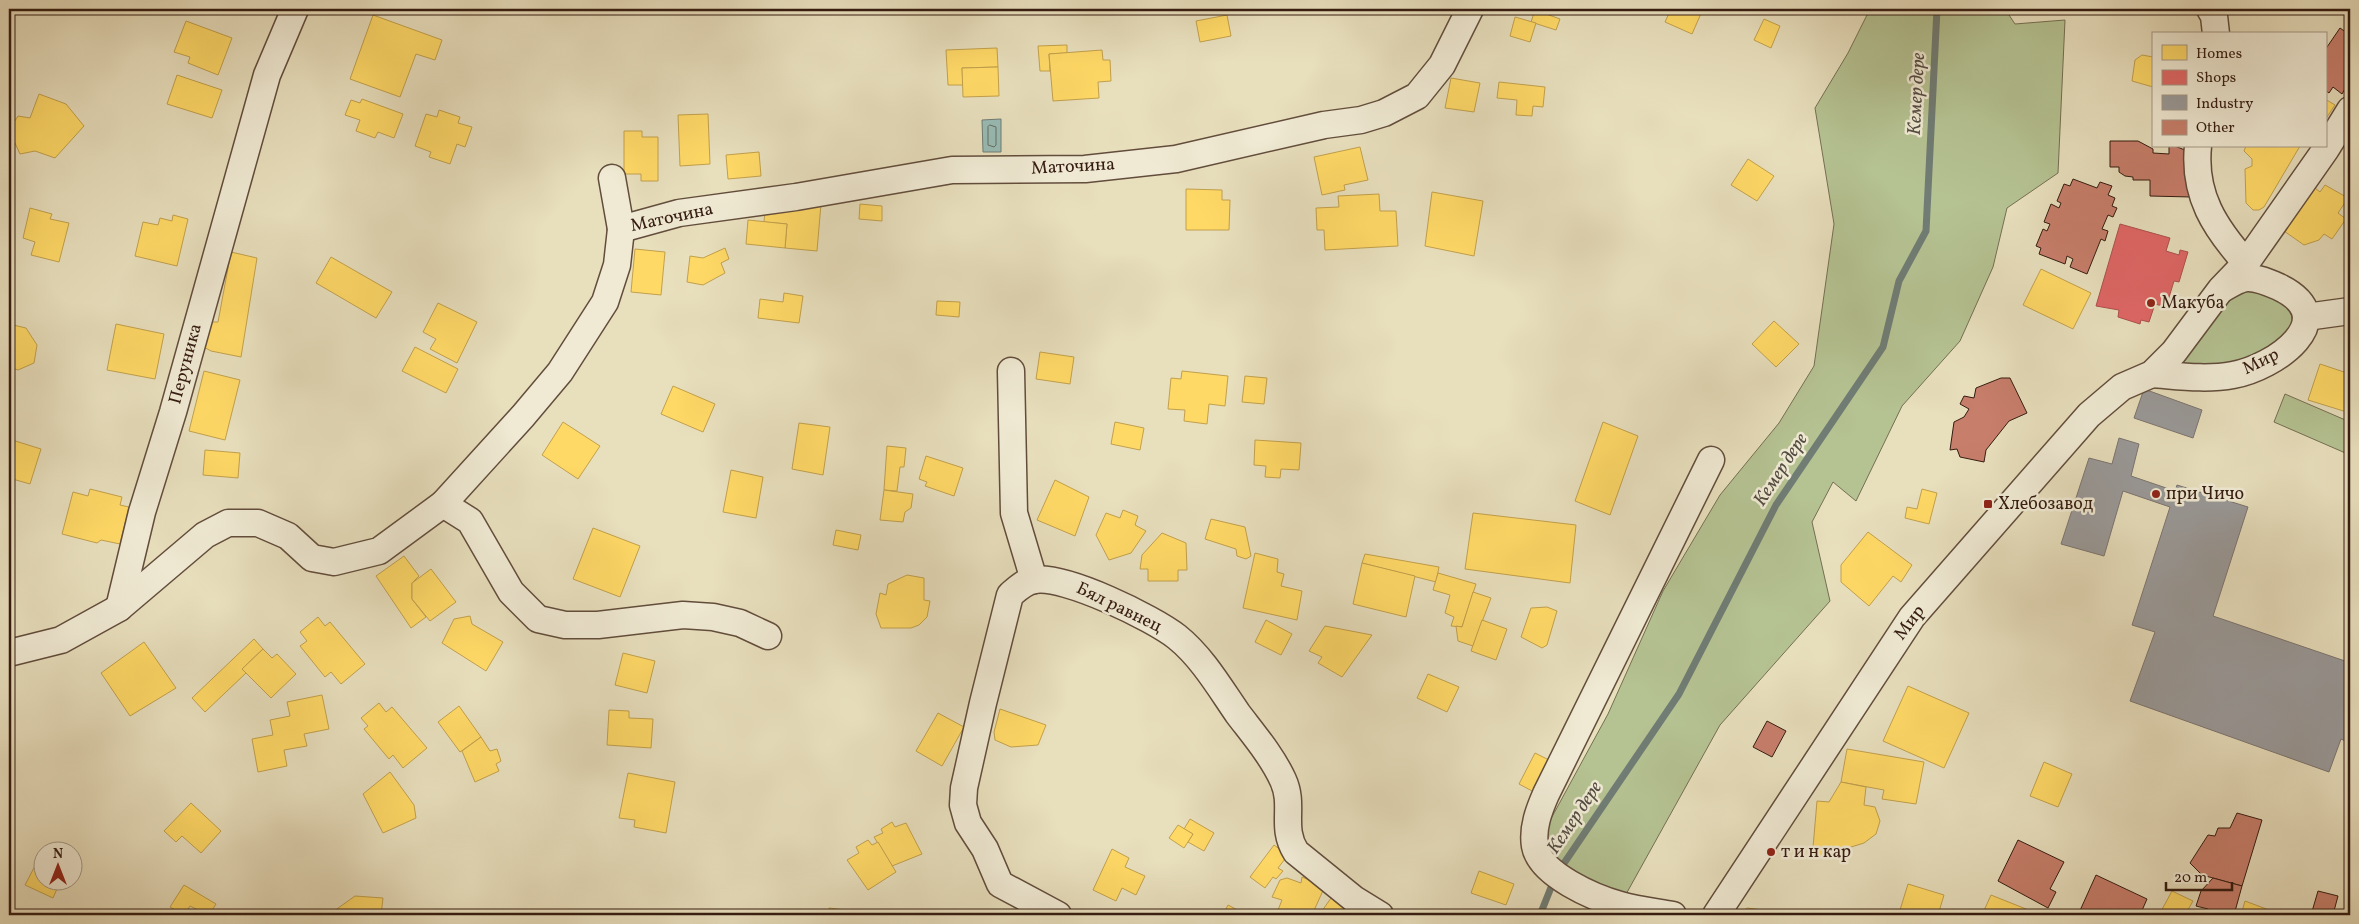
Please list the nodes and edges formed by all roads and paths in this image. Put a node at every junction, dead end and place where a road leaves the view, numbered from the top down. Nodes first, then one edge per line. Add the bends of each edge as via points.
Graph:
1 (295, 9) edge
2 (1470, 9) edge
3 (2210, 9) edge
4 (2216, 32) edge
5 (2350, 110) edge
6 (2326, 145) edge
7 (2198, 148) edge
8 (2324, 148) edge
9 (612, 178) dead end
10 (622, 229) junction
11 (2246, 263) junction
12 (2221, 289) junction
13 (2350, 311) edge
14 (2306, 317) junction
15 (1010, 371) dead end
16 (2152, 374) junction
17 (1711, 460) dead end
18 (443, 504) junction
19 (1034, 580) junction
20 (119, 608) junction
21 (768, 636) dead end
22 (9, 653) edge
23 (1620, 905) junction
24 (1058, 915) edge
25 (1380, 915) edge
26 (1596, 915) edge
27 (1673, 915) edge
28 (1716, 915) edge

1 - 20 street, Перуника via 267,75 142,512
2 - 10 street, Маточина via 1442,65 1417,96 1384,113 1361,120 1324,125 1176,159 1085,169 952,170 679,213
3 - 4 street
5 - 6 street, Мир
7 - 11 street via 2200,181 2209,214 2223,237
8 - 11 street, Мир
9 - 10 street
10 - 18 street via 617,264 605,302 584,336 560,372
11 - 12 street, Мир
12 - 14 street, Мир via 2246,278 2267,281 2300,301
12 - 16 street, Мир via 2174,352
13 - 14 street
14 - 16 street, Мир via 2304,331 2295,343 2275,359 2253,370 2211,378
15 - 19 street via 1014,513
16 - 28 street, Мир via 2122,386 2089,415 1912,618
17 - 23 street via 1538,814 1534,833 1535,848 1556,876
18 - 20 street via 380,551 334,562 312,558 288,536 258,523 228,522 205,535
18 - 21 street via 470,521 511,592 538,619 566,625 598,625 683,615 713,617 740,623
19 - 24 street via 1010,596 964,788 963,805 968,823 985,849 1000,884
19 - 25 street, Бял равнец via 1055,580 1078,586 1177,637 1203,664 1280,775 1290,802 1287,828 1296,852 1354,899
20 - 22 street via 61,640
23 - 26 street
23 - 27 street

